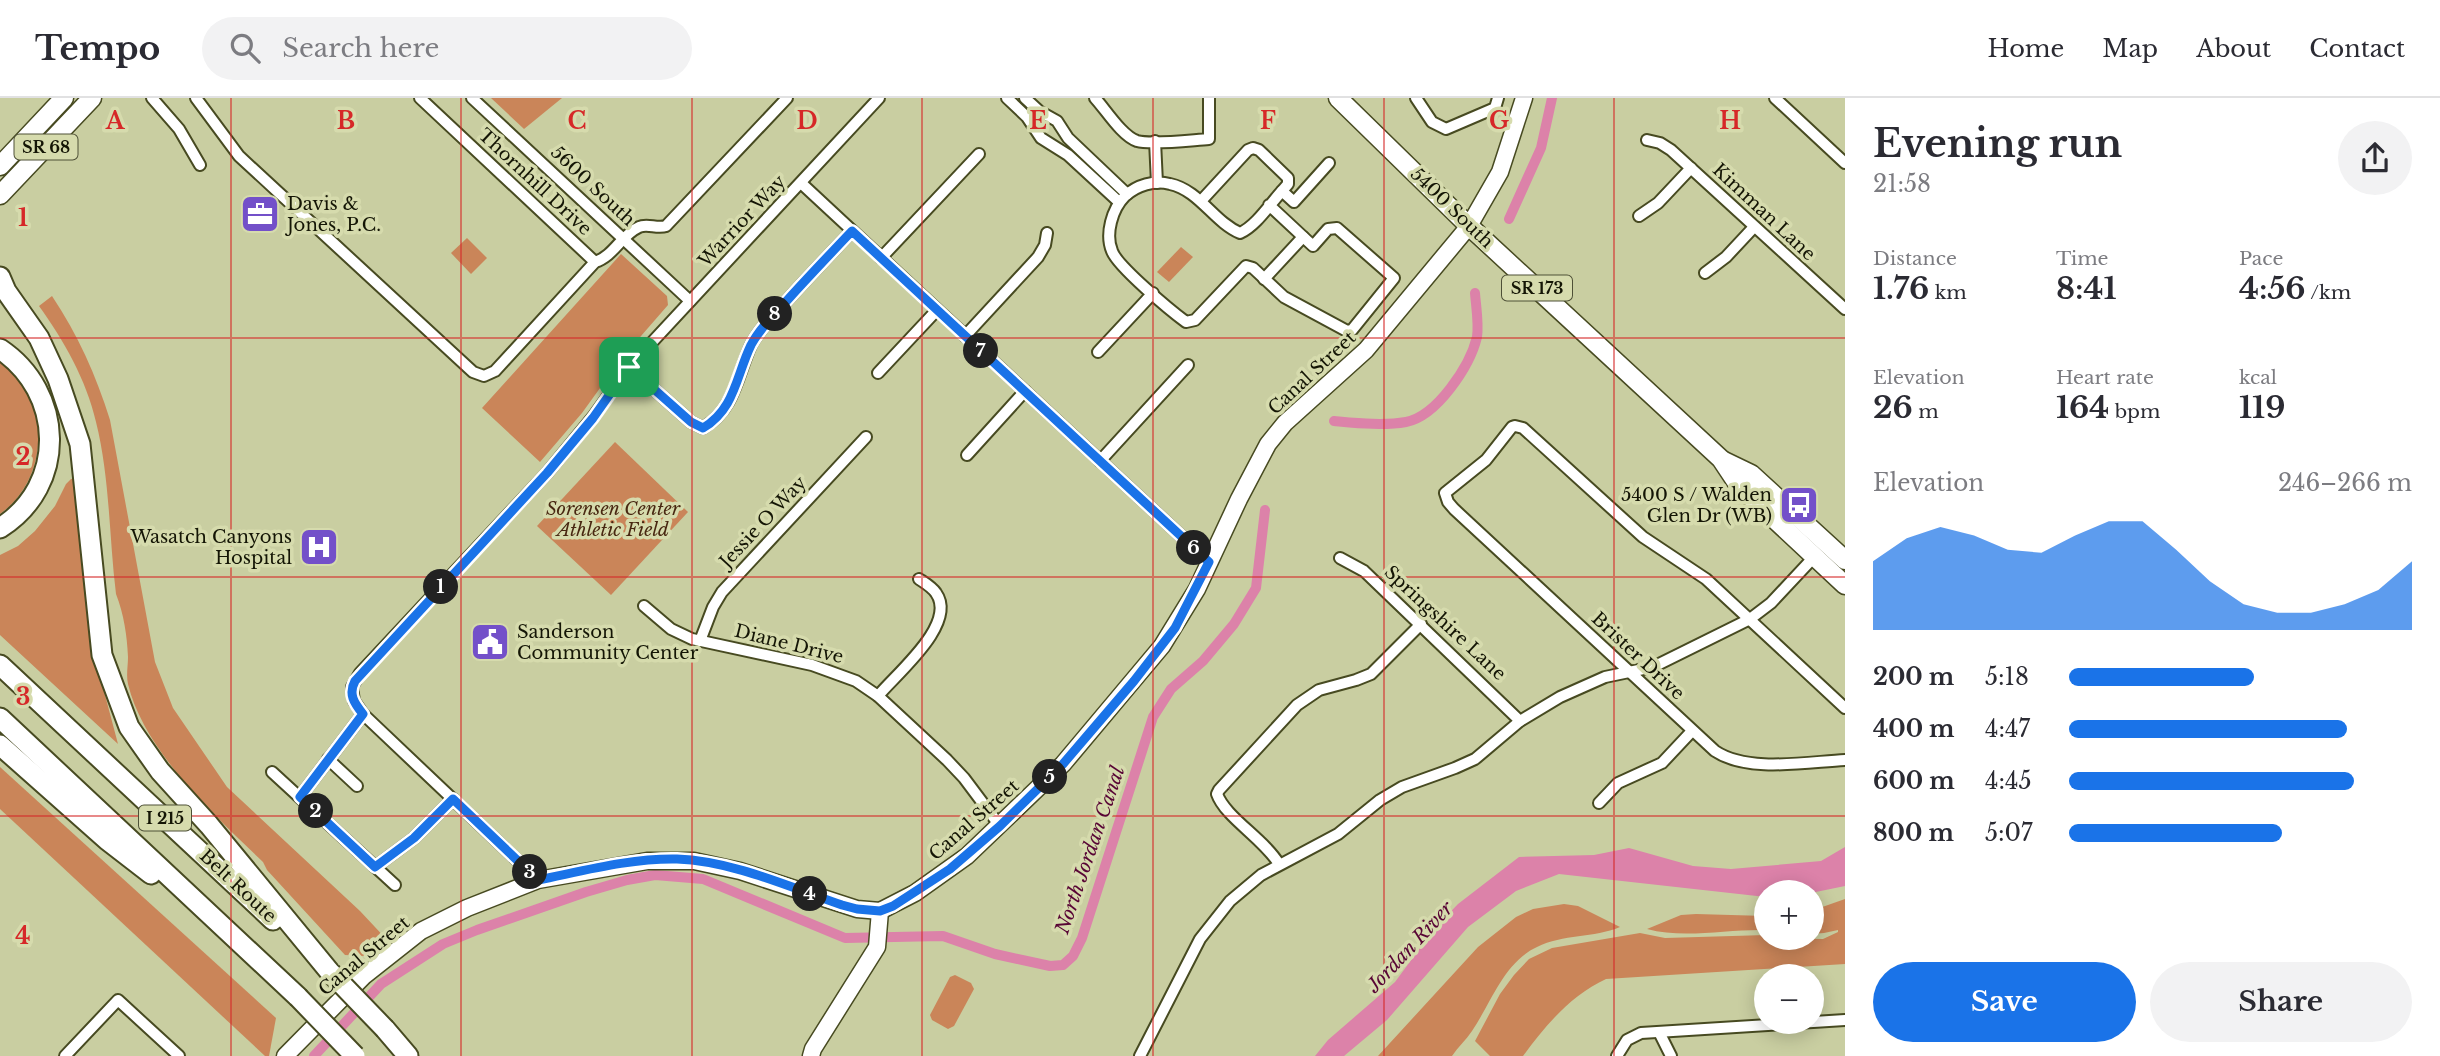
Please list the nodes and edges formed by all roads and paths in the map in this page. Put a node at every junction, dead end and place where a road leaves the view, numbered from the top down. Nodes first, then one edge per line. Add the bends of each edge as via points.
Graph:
1 (64, 98) edge
2 (78, 98) edge
3 (92, 98) edge
4 (152, 98) edge
5 (196, 98) edge
6 (420, 98) edge
7 (472, 98) edge
8 (787, 98) edge
9 (879, 98) edge
10 (1007, 98) edge
11 (1025, 98) edge
12 (1095, 98) edge
13 (1209, 98) edge
14 (1338, 98) edge
15 (1416, 98) edge
16 (1498, 98) edge
17 (1524, 98) edge
18 (1775, 98) edge
19 (59, 133) junction
20 (1647, 140) dead end
21 (1155, 141) junction
22 (979, 154) dead end
23 (1329, 163) dead end
24 (1845, 163) edge
25 (201, 165) dead end
26 (0, 166) edge
27 (1691, 168) junction
28 (801, 183) junction
29 (1157, 183) junction
30 (1282, 191) junction
31 (0, 195) edge
32 (1123, 198) junction
33 (1201, 201) junction
34 (1269, 205) junction
35 (1639, 216) dead end
36 (1469, 226) junction
37 (1754, 227) junction
38 (852, 231) junction
39 (1047, 233) dead end
40 (1303, 237) junction
41 (624, 239) junction
42 (881, 258) junction
43 (596, 262) junction
44 (1705, 273) dead end
45 (1264, 279) junction
46 (2, 284) edge
47 (1153, 293) junction
48 (690, 301) junction
49 (1845, 309) edge
50 (937, 310) junction
51 (965, 336) junction
52 (0, 349) edge
53 (1098, 352) dead end
54 (1188, 365) dead end
55 (629, 367) junction
56 (878, 373) dead end
57 (1025, 391) junction
58 (866, 437) dead end
59 (967, 454) dead end
60 (1721, 459) junction
61 (1100, 461) junction
62 (0, 528) edge
63 (1814, 557) junction
64 (1340, 558) dead end
65 (1845, 560) edge
66 (1209, 562) junction
67 (919, 579) dead end
68 (1845, 585) edge
69 (644, 606) dead end
70 (1750, 620) junction
71 (1420, 624) junction
72 (700, 641) junction
73 (0, 665) edge
74 (1630, 673) junction
75 (878, 696) junction
76 (1845, 708) edge
77 (363, 714) junction
78 (0, 718) edge
79 (1520, 721) junction
80 (1692, 731) junction
81 (0, 746) edge
82 (328, 759) junction
83 (1845, 760) edge
84 (272, 772) dead end
85 (357, 786) dead end
86 (300, 797) junction
87 (453, 799) junction
88 (1599, 803) dead end
89 (1000, 826) junction
90 (1279, 864) junction
91 (375, 867) junction
92 (538, 880) junction
93 (395, 885) dead end
94 (879, 919) junction
95 (248, 950) junction
96 (330, 972) junction
97 (1845, 1020) edge
98 (1659, 1032) junction
99 (65, 1056) edge
100 (178, 1056) edge
101 (285, 1056) edge
102 (355, 1056) edge
103 (408, 1056) edge
104 (811, 1056) edge
105 (1140, 1056) edge
106 (1616, 1056) edge
107 (1671, 1056) edge

1 - 26 main road, SR 68
2 - 19 main road via 63,114
3 - 19 main road, SR 68
4 - 25 street via 187,139
5 - 43 street via 239,156 478,374 487,376 495,371
6 - 43 street, Thornhill Drive
7 - 41 street, 5600 South
8 - 41 street via 666,226 641,226
9 - 28 street, Warrior Way
10 - 32 street via 1032,122 1041,138
11 - 32 street via 1057,121
12 - 21 street via 1135,140
13 - 21 street via 1209,139
14 - 36 main road, 5400 South / SR 173
15 - 16 street via 1432,122 1446,129 1495,108
17 - 36 street, Canal Street via 1500,172
18 - 24 street
19 - 31 main road, SR 68
20 - 27 street, Kimman Lane via 1666,147
21 - 29 street
22 - 42 street
23 - 30 street via 1294,202
27 - 35 street
27 - 37 street, Kimman Lane
28 - 38 street
28 - 48 street, Warrior Way
29 - 32 street
29 - 33 street via 1175,185
30 - 33 street via 1288,177 1253,148
30 - 34 street
32 - 47 street via 1111,222 1111,250
33 - 34 street via 1240,233
34 - 40 street
36 - 60 main road, 5400 South / SR 173
36 - 66 street, Canal Street via 1366,350 1268,444
37 - 44 street
37 - 49 street, Kimman Lane
38 - 42 street
38 - 55 street via 761,329 733,395 708,425 703,428 691,422
39 - 51 street via 1038,257
40 - 45 street
40 - 45 street via 1313,246 1328,229 1337,228 1394,278 1347,331 1284,297
41 - 43 street via 606,259
41 - 48 street, 5600 South
42 - 50 street
45 - 47 street via 1246,266 1189,323
46 - 96 highway via 39,338 80,444 102,655 129,727 160,771
47 - 53 street
48 - 55 street, Warrior Way
50 - 51 street
50 - 56 street
51 - 57 street
52 - 62 highway via 21,365 36,386 50,433 48,460 39,485 23,509
54 - 61 street
55 - 77 street, Warrior Way via 574,443 360,673 351,693
57 - 59 street
57 - 61 street
58 - 72 street, Jessie O Way via 722,592
60 - 63 main road, 5400 South / SR 173 via 1739,486
60 - 65 main road, 5400 South / SR 173 via 1751,474
61 - 66 street
63 - 68 main road, 5400 South / SR 173
63 - 70 street
64 - 71 street, Springshire Lane via 1364,571
66 - 89 street, Canal Street via 1175,628 1134,681 1063,764
67 - 75 street via 938,596 940,620 930,638
69 - 72 street, Diane Drive via 678,633
70 - 74 street via 1653,667
70 - 74 street, Brister Drive via 1703,576 1643,537 1530,433 1512,427 1486,460 1445,493 1451,506
70 - 76 street
71 - 79 street, Springshire Lane
71 - 90 street via 1371,674 1304,699 1219,790 1222,805
72 - 75 street, Diane Drive via 823,668
73 - 96 highway, Belt Route / I 215
74 - 79 street via 1590,682
74 - 80 street, Brister Drive
75 - 89 street, Diane Drive via 956,768
77 - 82 street
77 - 87 street
78 - 95 highway, I 215
79 - 90 street via 1475,759 1402,787 1338,834
80 - 83 street, Brister Drive via 1720,755 1740,762
80 - 88 street via 1662,763 1618,783
81 - 95 highway via 107,840
82 - 85 street
82 - 86 street
84 - 86 street
86 - 91 street
87 - 91 street via 414,838
87 - 92 street
89 - 94 street, Canal Street
90 - 105 street via 1240,892 1207,929
91 - 93 street
92 - 94 street, Canal Street via 679,859 723,866
92 - 101 street, Canal Street via 421,932 364,976
94 - 104 street via 877,947
95 - 102 highway, I 215, bridge
96 - 103 highway, Belt Route / I 215, bridge
97 - 98 street
98 - 106 street via 1634,1036
98 - 107 street
99 - 100 street via 118,1000

